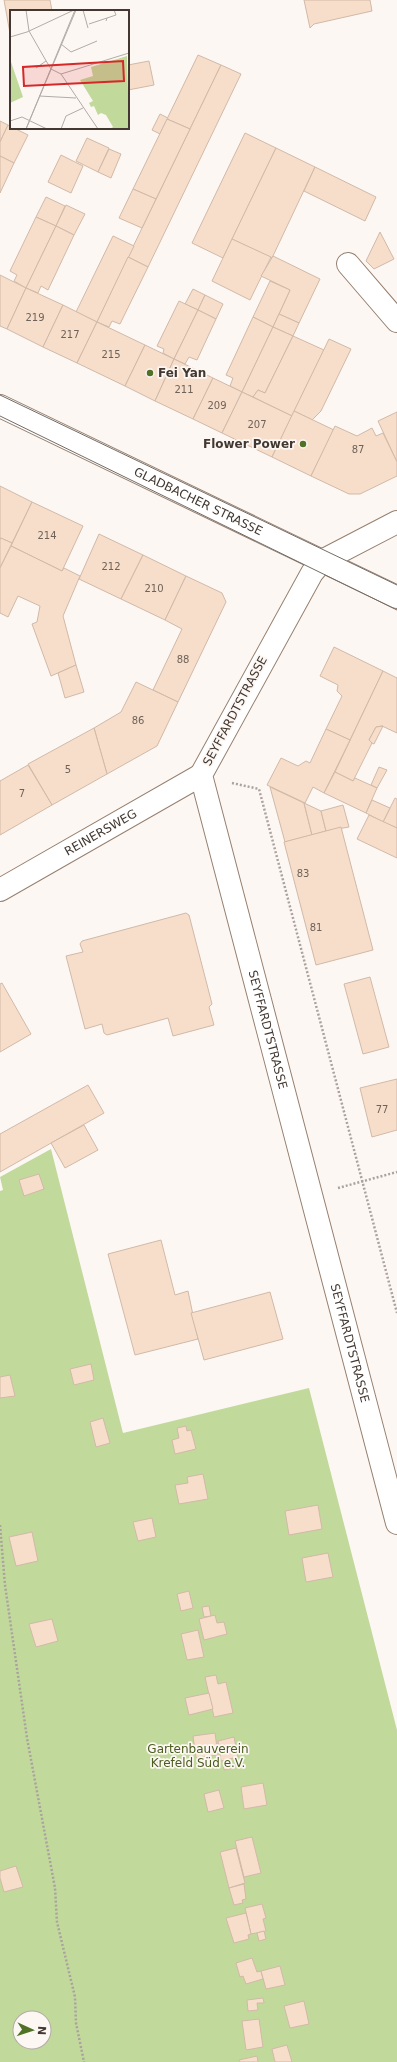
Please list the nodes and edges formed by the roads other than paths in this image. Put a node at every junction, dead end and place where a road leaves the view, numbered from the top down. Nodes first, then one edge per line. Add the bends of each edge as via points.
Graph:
1 (348, 264) dead end
2 (397, 321) edge
3 (0, 406) edge
4 (397, 522) edge
5 (322, 561) junction
6 (397, 597) edge
7 (201, 775) junction
8 (0, 890) edge
9 (397, 1523) edge

1 - 2 street
3 - 5 street, GLADBACHER STRASSE
4 - 5 street
5 - 6 street, GLADBACHER STRASSE
5 - 7 street, SEYFFARDTSTRASSE via 273,642
7 - 8 street, REINERSWEG
7 - 9 street, SEYFFARDTSTRASSE

